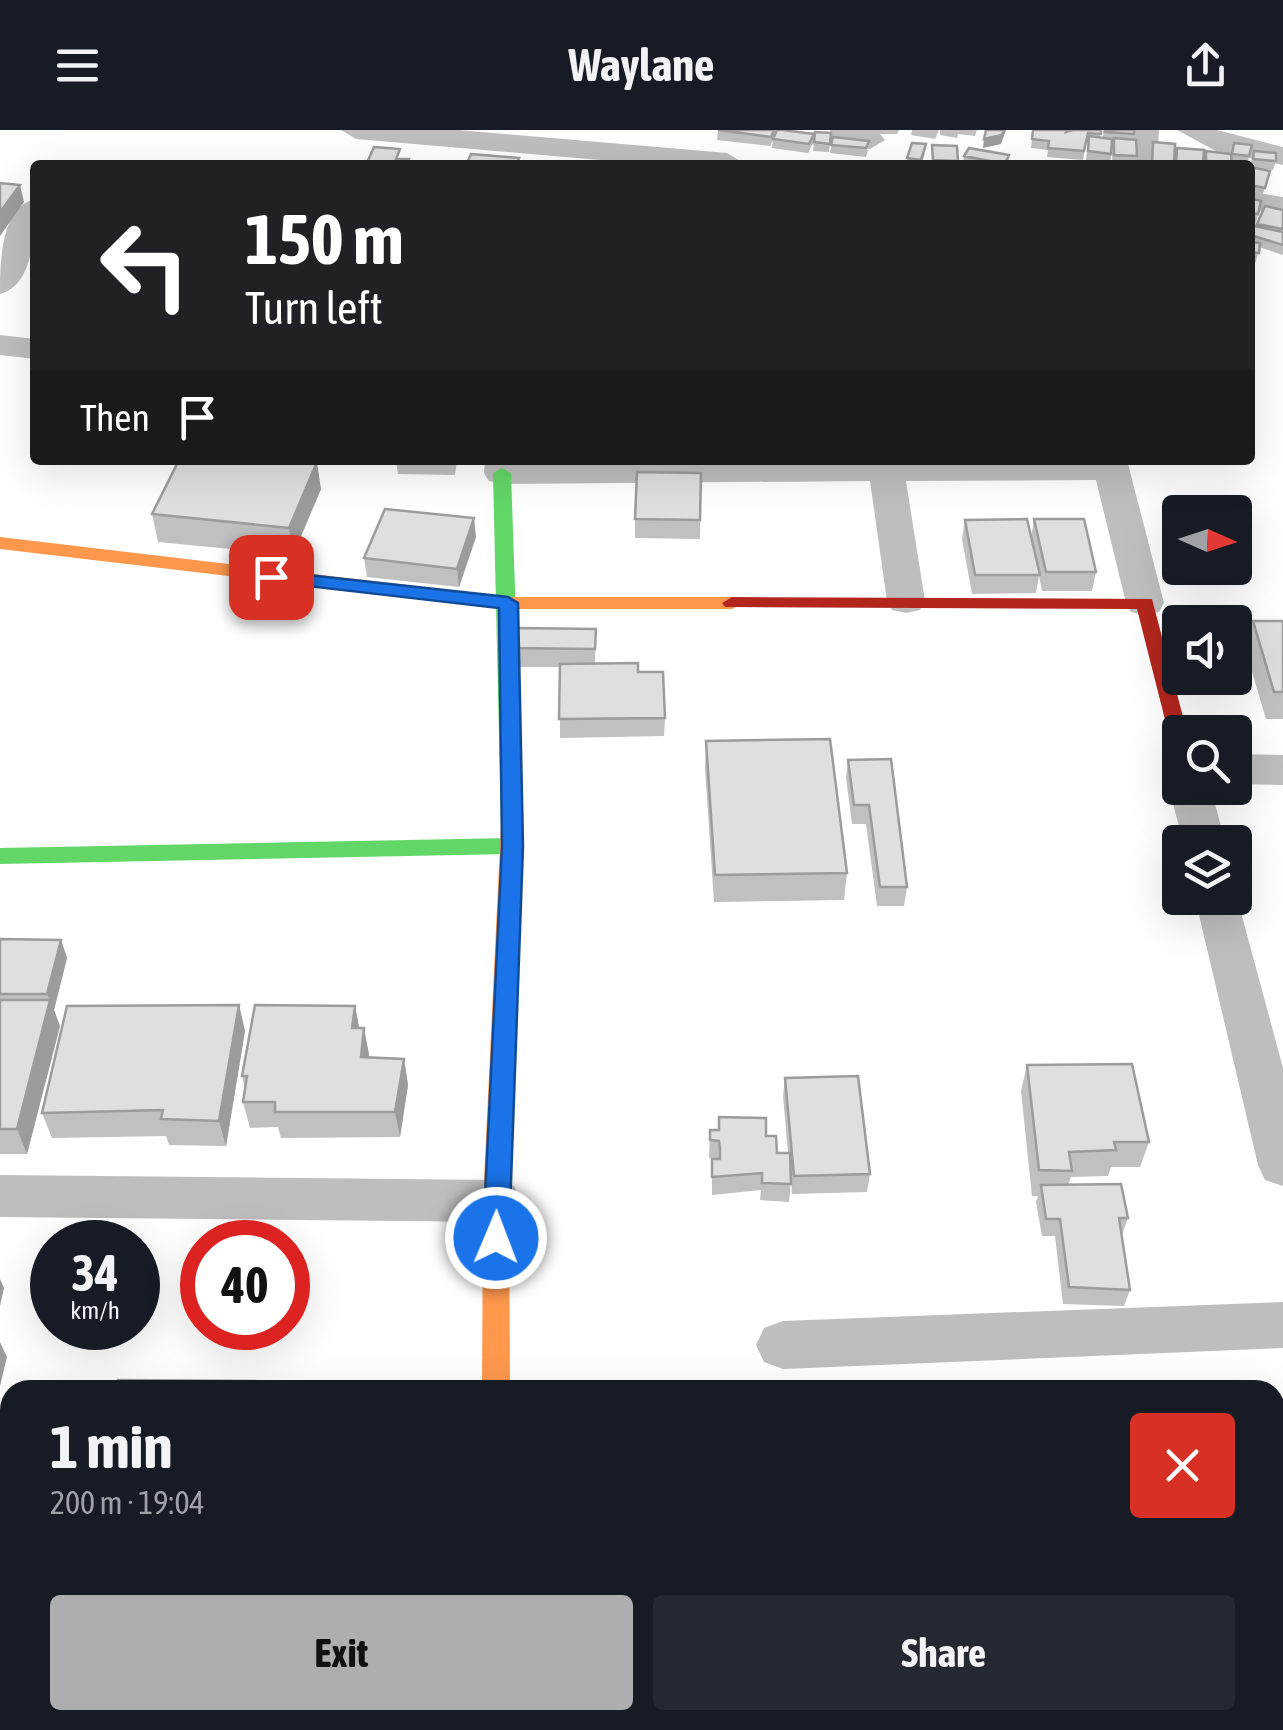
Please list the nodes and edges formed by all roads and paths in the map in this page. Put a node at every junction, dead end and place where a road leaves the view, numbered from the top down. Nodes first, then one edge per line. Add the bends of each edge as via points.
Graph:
1 (356, 130) edge
2 (742, 130) edge
3 (1144, 130) edge
4 (1192, 130) edge
5 (870, 140) edge
6 (1283, 156) edge
7 (704, 160) edge
8 (1142, 160) edge
9 (29, 194) edge
10 (1255, 201) edge
11 (1283, 206) edge
12 (8, 247) edge
13 (0, 284) edge
14 (0, 345) edge
15 (30, 348) edge
16 (1110, 465) edge
17 (886, 466) edge
18 (502, 467) edge
19 (0, 543) edge
20 (906, 601) junction
21 (508, 603) junction
22 (1144, 603) junction
23 (1172, 715) edge
24 (1252, 769) edge
25 (1283, 770) edge
26 (512, 846) junction
27 (0, 856) edge
28 (1222, 915) edge
29 (1283, 1165) edge
30 (0, 1196) edge
31 (496, 1201) junction
32 (1283, 1325) edge
33 (783, 1345) dead end
34 (496, 1380) edge

1 - 7 street
2 - 5 street
3 - 8 street
4 - 6 street via 1226,145
9 - 12 street
10 - 11 street
12 - 13 street
14 - 15 street
16 - 17 street
16 - 22 street
17 - 18 street
17 - 20 street
18 - 21 street
19 - 21 street
20 - 21 street
20 - 22 street
21 - 26 street
22 - 23 street
24 - 25 street
26 - 27 street
26 - 31 street
28 - 29 street
30 - 31 street
31 - 34 street
32 - 33 street

